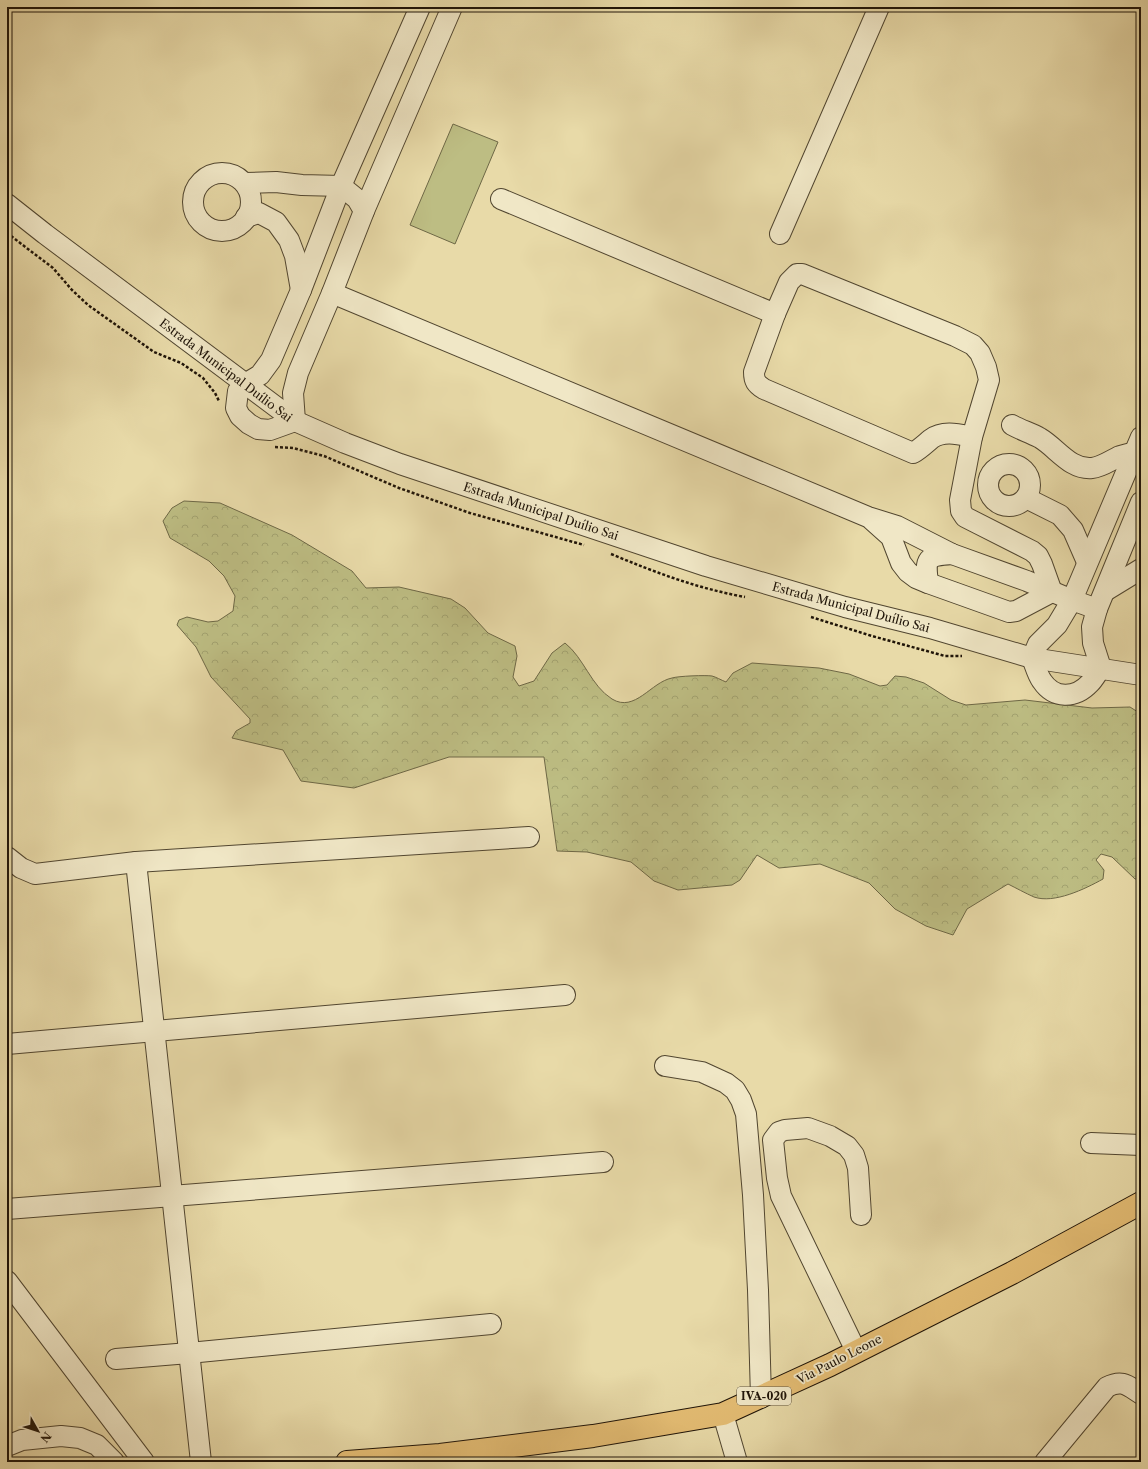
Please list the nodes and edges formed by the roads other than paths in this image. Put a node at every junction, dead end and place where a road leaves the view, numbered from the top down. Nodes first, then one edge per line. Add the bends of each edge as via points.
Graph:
1 (420, 7) edge
2 (452, 7) edge
3 (880, 7) edge
4 (245, 183) junction
5 (341, 186) junction
6 (502, 199) dead end
7 (7, 204) edge
8 (364, 211) junction
9 (246, 217) junction
10 (780, 234) dead end
11 (301, 290) junction
12 (332, 293) junction
13 (775, 314) junction
14 (281, 338) junction
15 (308, 349) junction
16 (245, 384) junction
17 (295, 421) junction
18 (1012, 425) dead end
19 (972, 437) junction
20 (1139, 447) edge
21 (1026, 498) dead end
22 (1141, 502) edge
23 (868, 517) junction
24 (952, 554) junction
25 (1087, 562) junction
26 (1141, 569) edge
27 (1017, 578) junction
28 (928, 583) junction
29 (1105, 591) junction
30 (1052, 592) junction
31 (1072, 600) junction
32 (1028, 605) junction
33 (1097, 609) junction
34 (1032, 658) junction
35 (1101, 668) junction
36 (1141, 675) edge
37 (529, 837) dead end
38 (7, 857) edge
39 (136, 862) junction
40 (565, 995) dead end
41 (154, 1031) junction
42 (7, 1044) edge
43 (665, 1066) dead end
44 (1091, 1143) dead end
45 (1141, 1145) edge
46 (603, 1162) dead end
47 (172, 1195) junction
48 (1141, 1203) edge
49 (7, 1209) edge
50 (861, 1215) dead end
51 (7, 1281) edge
52 (491, 1324) dead end
53 (856, 1351) junction
54 (189, 1353) junction
55 (116, 1359) dead end
56 (1141, 1394) edge
57 (761, 1398) junction
58 (724, 1414) junction
59 (7, 1446) edge
60 (114, 1462) edge
61 (144, 1462) edge
62 (201, 1462) edge
63 (347, 1462) edge
64 (737, 1462) edge
65 (1045, 1462) edge

1 - 5 street
2 - 8 street
3 - 10 street
4 - 5 street
4 - 9 street via 250,194 251,206
4 - 9 street via 232,174 219,172 208,176 199,184 194,194 193,206 197,217 205,226 216,230 227,230 238,225
5 - 8 street via 357,198
5 - 11 street
6 - 13 street
7 - 16 street, Estrada Municipal Duílio Sai
8 - 12 street
9 - 11 street via 259,213 276,222 289,240 295,256
11 - 14 street
12 - 15 street
12 - 23 street
13 - 19 street via 754,372 757,385 913,453 942,434 953,433
13 - 19 street via 789,282 797,274 802,274 973,345 980,353 989,380
14 - 15 street
14 - 16 street via 272,360 260,375
15 - 17 street via 293,393
16 - 17 street, Estrada Municipal Duílio Sai
16 - 17 street via 238,391 236,408 249,424 258,429 270,430
17 - 34 street, Estrada Municipal Duílio Sai via 400,464 706,566
18 - 20 street via 1040,438 1071,463 1085,467 1099,466
19 - 30 street via 960,500 961,511 965,517 1038,556
20 - 25 street
21 - 25 street via 1060,515 1073,530
22 - 29 street
23 - 24 street via 897,526
23 - 28 street via 891,538 901,563 908,572
24 - 27 street
24 - 28 street via 937,555 928,561
25 - 31 street
26 - 29 street
27 - 30 street
27 - 32 street
28 - 32 street via 1009,612
29 - 33 street
30 - 31 street
30 - 32 street
31 - 33 street
31 - 34 street via 1056,625 1038,644
33 - 35 street via 1092,638
34 - 35 street, Estrada Municipal Duílio Sai
34 - 35 street via 1042,681 1049,689 1069,696 1090,684
35 - 36 street, Estrada Municipal Duílio Sai
37 - 39 street
38 - 39 street via 21,868 35,874
39 - 41 street
40 - 41 street
41 - 42 street
41 - 47 street
43 - 57 street via 702,1072 726,1084 735,1090 746,1114 753,1195
44 - 45 street
46 - 47 street
47 - 49 street
47 - 54 street
48 - 53 main road, Via Paulo Leone / IVA-020 via 1012,1274
50 - 53 street via 858,1168 854,1155 847,1146 808,1128 779,1132 774,1140 781,1196
51 - 61 street
52 - 54 street
53 - 57 main road, Via Paulo Leone / IVA-020
54 - 55 street
54 - 62 street
56 - 65 street via 1124,1383 1107,1387
57 - 58 main road, Via Paulo Leone / IVA-020
58 - 63 main road, Via Paulo Leone / IVA-020 via 586,1437 440,1455
58 - 64 street
59 - 60 street via 28,1439 61,1436 80,1438 98,1445

